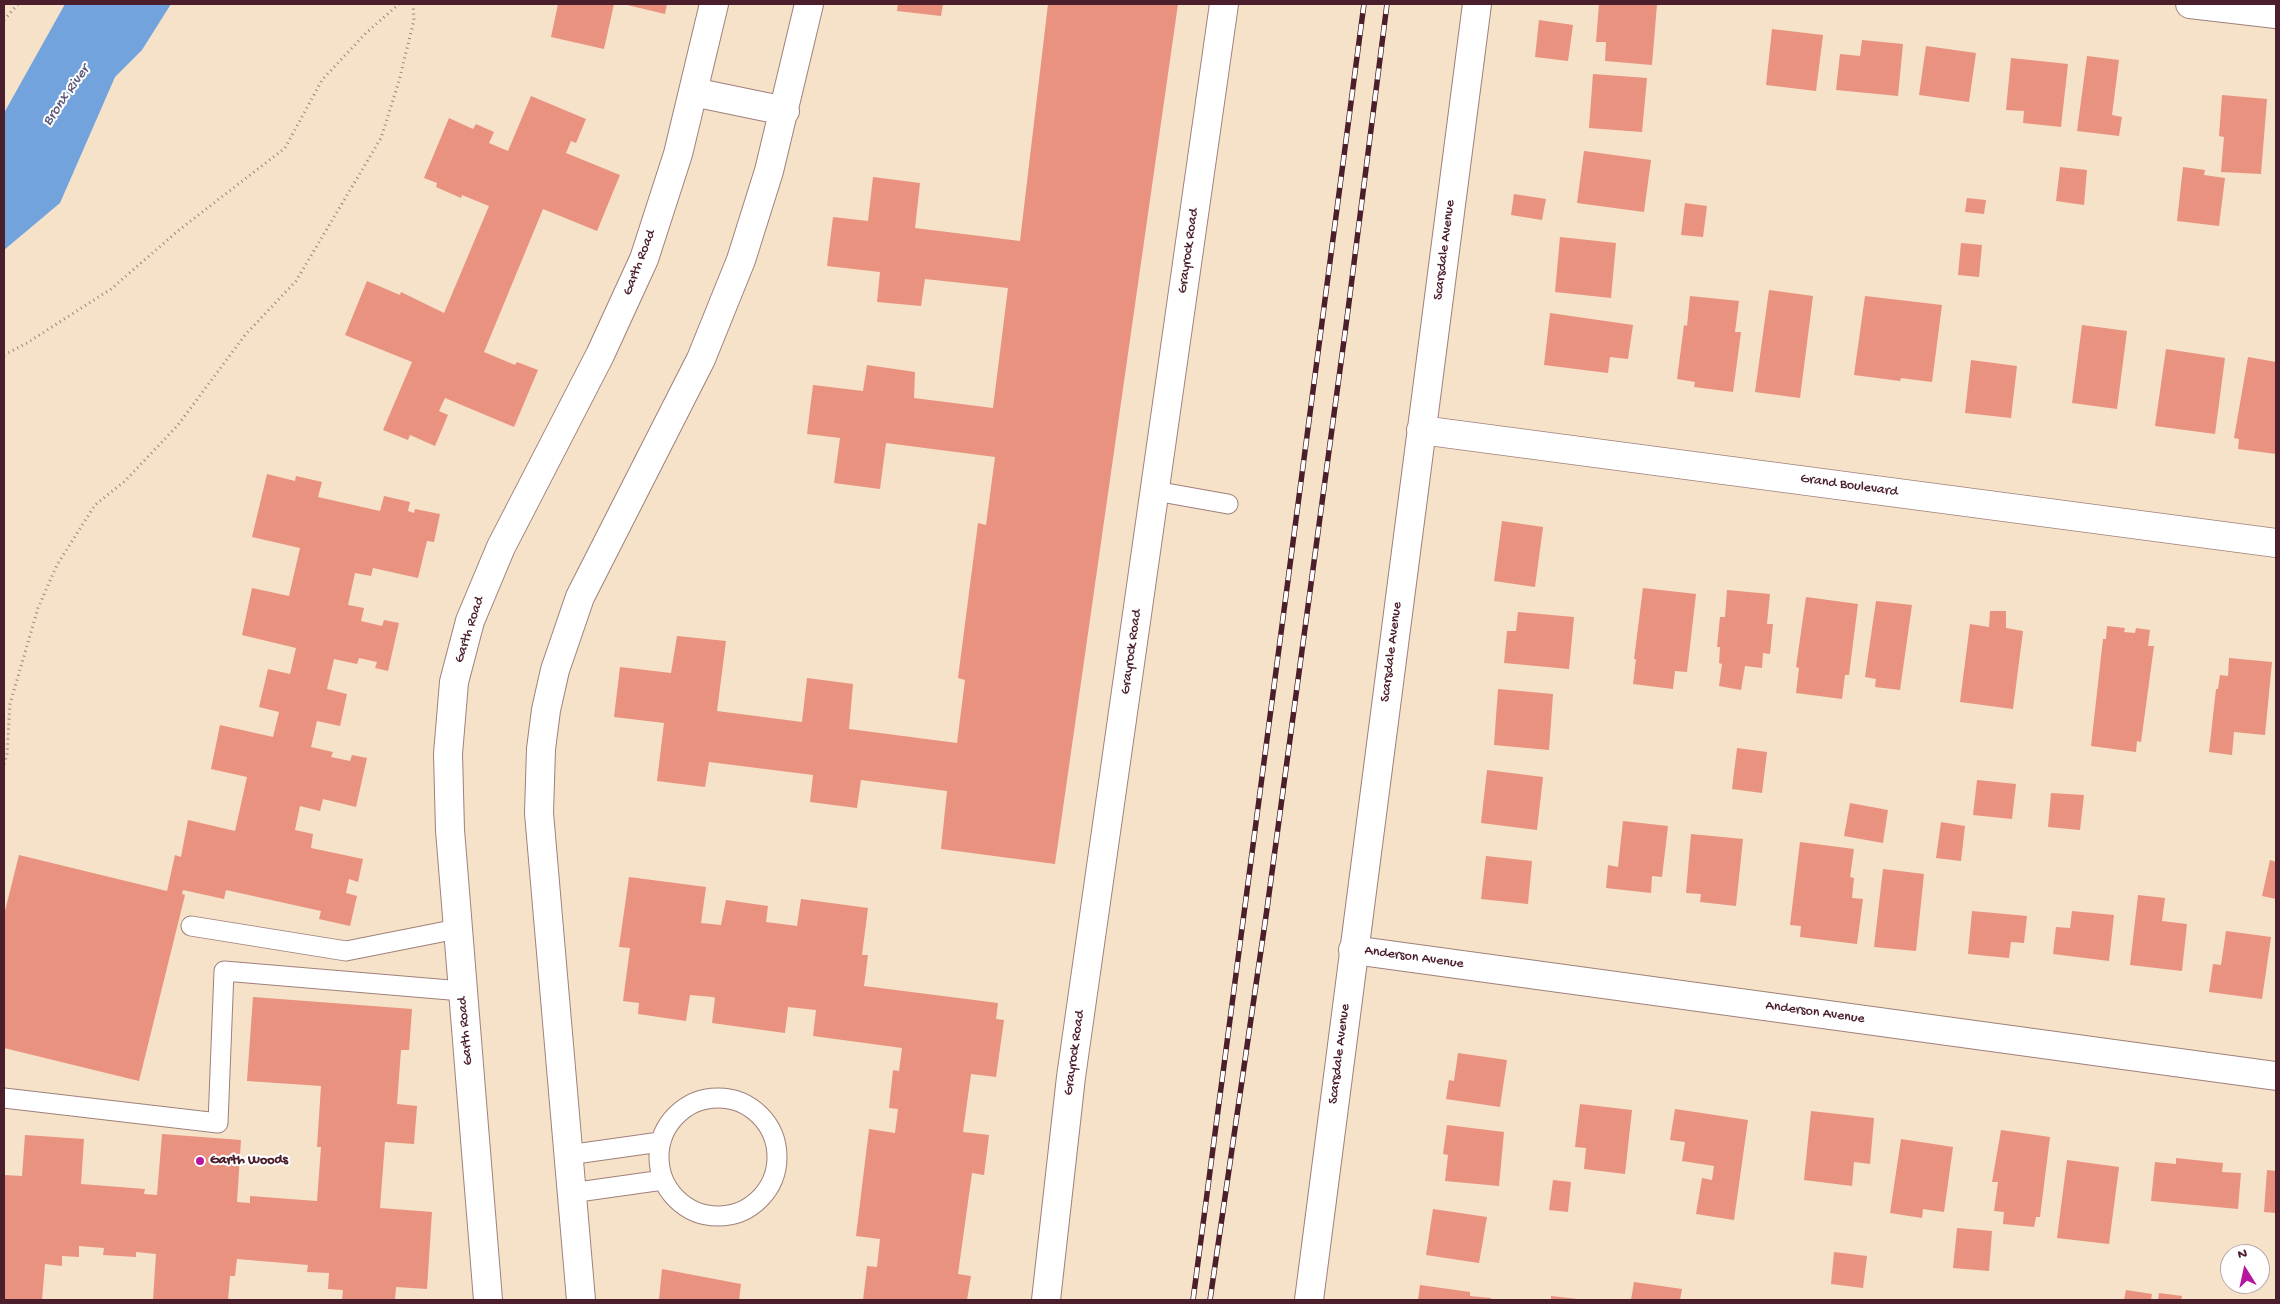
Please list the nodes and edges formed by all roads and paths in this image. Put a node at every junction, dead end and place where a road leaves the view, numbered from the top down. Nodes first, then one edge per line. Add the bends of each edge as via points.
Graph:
1 (18, 4) edge
2 (399, 4) edge
3 (413, 4) edge
4 (714, 4) edge
5 (809, 4) edge
6 (1224, 4) edge
7 (1477, 4) edge
8 (2190, 4) edge
9 (2276, 14) edge
10 (4, 20) edge
11 (693, 92) junction
12 (785, 110) junction
13 (4, 355) edge
14 (1422, 430) junction
15 (1155, 491) junction
16 (1228, 504) dead end
17 (2276, 544) edge
18 (4, 723) edge
19 (8, 729) junction
20 (4, 764) edge
21 (191, 926) dead end
22 (457, 929) junction
23 (1353, 950) junction
24 (462, 991) junction
25 (2276, 1076) edge
26 (4, 1098) edge
27 (660, 1142) junction
28 (568, 1155) junction
29 (663, 1180) junction
30 (571, 1193) junction
31 (488, 1300) edge
32 (581, 1300) edge
33 (1046, 1300) edge
34 (1309, 1300) edge

1 - 10 path
2 - 13 path via 366,33 322,80 285,148 186,224 111,289
3 - 19 path via 414,20 399,81 380,138 296,281 245,335 178,425 125,481 95,505 57,565 38,608 10,704
4 - 11 street, Garth Road
5 - 12 street
6 - 15 street, Grayrock Road
7 - 14 street, Scarsdale Avenue
8 - 9 street
11 - 12 street
11 - 22 street, Garth Road via 678,154 644,259 604,347 501,547 461,650 454,682 448,754
12 - 28 street via 756,217 725,303 701,359 580,597 555,670 541,749 539,813
14 - 17 street, Grand Boulevard
14 - 23 street, Scarsdale Avenue
15 - 16 lane
15 - 33 street, Grayrock Road via 1071,1077
18 - 19 path
19 - 20 path
21 - 22 lane via 346,951
22 - 24 street, Garth Road
23 - 25 street, Anderson Avenue
23 - 34 street, Scarsdale Avenue
24 - 26 lane via 224,971 218,1123
24 - 31 street, Garth Road
27 - 28 lane
27 - 29 lane via 658,1162
27 - 29 lane via 667,1126 680,1111 707,1099 719,1098 740,1102 756,1111 776,1144 776,1173 769,1187 758,1201 740,1212 722,1217 693,1212 674,1198
28 - 30 street
29 - 30 lane
30 - 32 street

